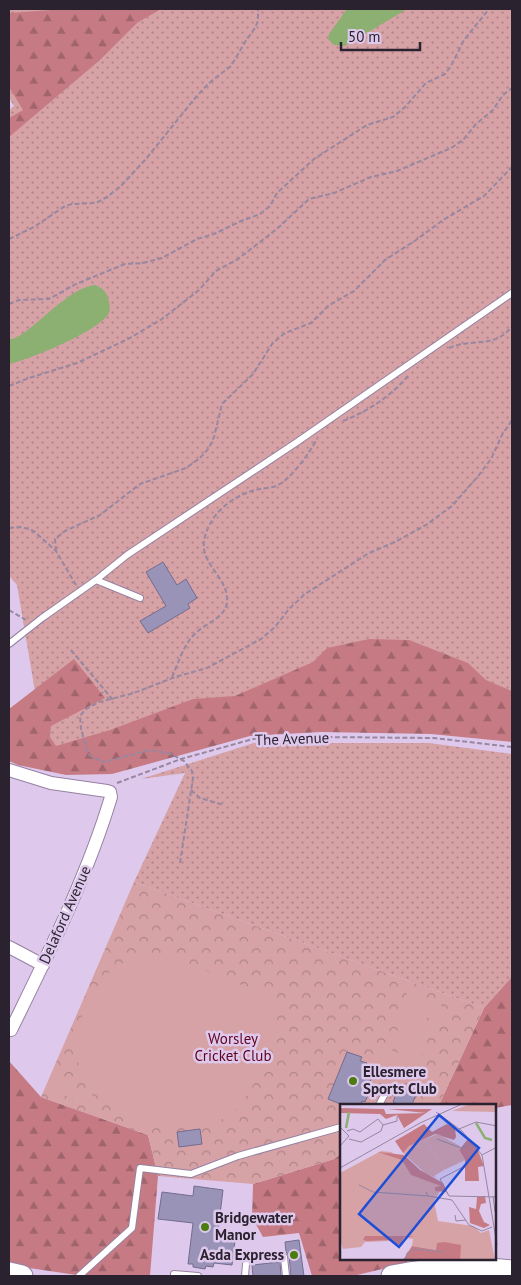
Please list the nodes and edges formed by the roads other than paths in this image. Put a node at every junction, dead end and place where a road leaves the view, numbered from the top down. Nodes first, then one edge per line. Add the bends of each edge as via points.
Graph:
1 (512, 293) edge
2 (96, 580) junction
3 (140, 598) dead end
4 (9, 644) edge
5 (9, 770) edge
6 (9, 947) edge
7 (43, 965) junction
8 (11, 1030) dead end
9 (388, 1090) dead end
10 (380, 1104) edge
11 (340, 1126) edge
12 (507, 1268) edge
13 (9, 1273) edge
14 (22, 1276) edge
15 (79, 1276) edge
16 (174, 1276) edge
17 (198, 1276) edge
18 (245, 1276) edge
19 (286, 1276) edge
20 (392, 1276) edge

1 - 2 lane via 127,555
2 - 3 lane
2 - 4 lane
5 - 7 street, Delaford Avenue via 51,783 107,791 112,796 81,880
6 - 7 street
7 - 8 street, Delaford Avenue
9 - 10 lane
11 - 15 lane via 238,1156 191,1174 140,1168 132,1228
12 - 20 highway via 420,1270
13 - 14 highway
16 - 17 lane
18 - 19 lane via 249,1259 282,1256

